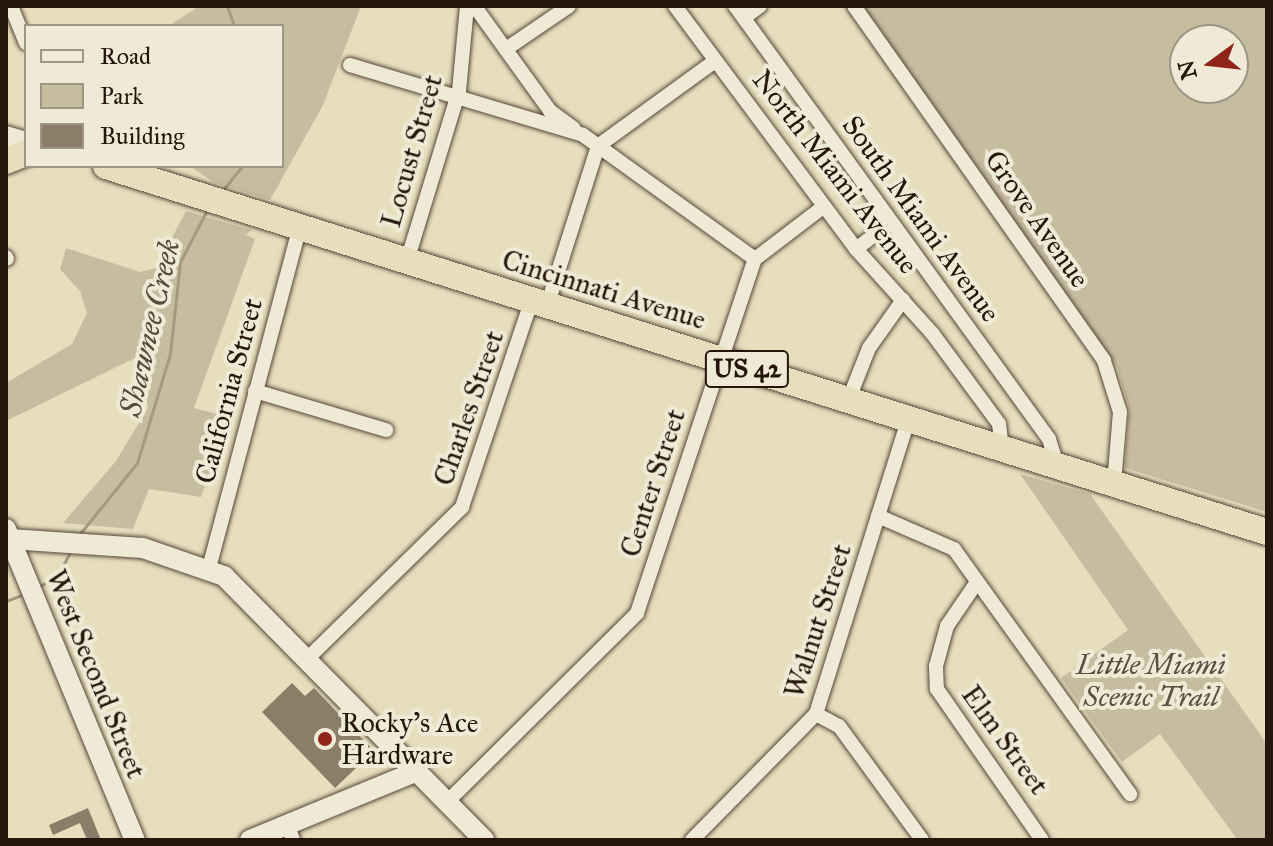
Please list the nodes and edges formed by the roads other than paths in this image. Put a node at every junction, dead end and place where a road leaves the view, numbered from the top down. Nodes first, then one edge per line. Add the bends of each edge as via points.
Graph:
1 (11, 6) edge
2 (467, 6) edge
3 (569, 6) edge
4 (675, 6) edge
5 (760, 6) edge
6 (854, 6) edge
7 (739, 12) edge
8 (24, 38) edge
9 (506, 49) junction
10 (715, 61) junction
11 (350, 65) dead end
12 (457, 96) junction
13 (583, 135) junction
14 (598, 146) junction
15 (112, 168) edge
16 (823, 207) junction
17 (891, 222) junction
18 (300, 227) junction
19 (856, 249) junction
20 (755, 259) junction
21 (407, 261) junction
22 (903, 300) junction
23 (539, 304) junction
24 (721, 361) junction
25 (255, 391) junction
26 (848, 401) junction
27 (908, 420) junction
28 (386, 430) dead end
29 (1002, 449) junction
30 (1057, 466) junction
31 (1114, 484) junction
32 (878, 516) junction
33 (1267, 532) edge
34 (8, 534) edge
35 (209, 568) junction
36 (977, 582) junction
37 (308, 658) junction
38 (816, 714) junction
39 (417, 771) junction
40 (1130, 794) dead end
41 (447, 802) junction
42 (290, 832) edge
43 (135, 840) edge
44 (250, 840) edge
45 (484, 840) edge
46 (692, 840) edge
47 (922, 840) edge
48 (1042, 840) edge

1 - 8 street
2 - 9 street
2 - 12 street, Locust Street
3 - 9 street
4 - 10 street, North Miami Avenue
5 - 7 street
6 - 31 street, Grove Avenue via 1104,361 1120,412
7 - 17 street, South Miami Avenue
9 - 13 street via 550,111
10 - 14 street
10 - 16 street, North Miami Avenue
11 - 12 street
12 - 13 street
12 - 21 street, Locust Street
13 - 14 street
14 - 20 street
14 - 23 street, Charles Street
15 - 18 highway, Cincinnati Avenue / US 42
16 - 19 street, North Miami Avenue
16 - 20 street
17 - 19 street
17 - 30 street, South Miami Avenue via 1049,439
18 - 21 highway, Cincinnati Avenue / US 42
18 - 25 street, California Street
19 - 22 street, North Miami Avenue
20 - 24 street, Center Street
21 - 23 highway, Cincinnati Avenue / US 42
22 - 26 street via 869,348
22 - 29 street, North Miami Avenue via 999,424
23 - 24 highway, Cincinnati Avenue / US 42
23 - 37 street, Charles Street via 462,507
24 - 26 highway, Cincinnati Avenue / US 42
24 - 41 street, Center Street via 637,613
25 - 28 street
25 - 35 street, California Street
26 - 27 highway, Cincinnati Avenue / US 42
27 - 29 highway, Cincinnati Avenue / US 42
27 - 32 street, Walnut Street
29 - 30 highway, Cincinnati Avenue / US 42
30 - 31 highway, Cincinnati Avenue / US 42
31 - 33 highway, Cincinnati Avenue / US 42
32 - 36 street via 945,541
32 - 38 street, Walnut Street
34 - 35 street via 143,548
34 - 43 street, West Second Street
35 - 37 street via 240,589
36 - 40 street
36 - 48 street, Elm Street via 947,626 937,689
37 - 39 street
38 - 46 street, Walnut Street
38 - 47 street via 839,726
39 - 41 street
39 - 42 street
41 - 45 street
42 - 44 street

